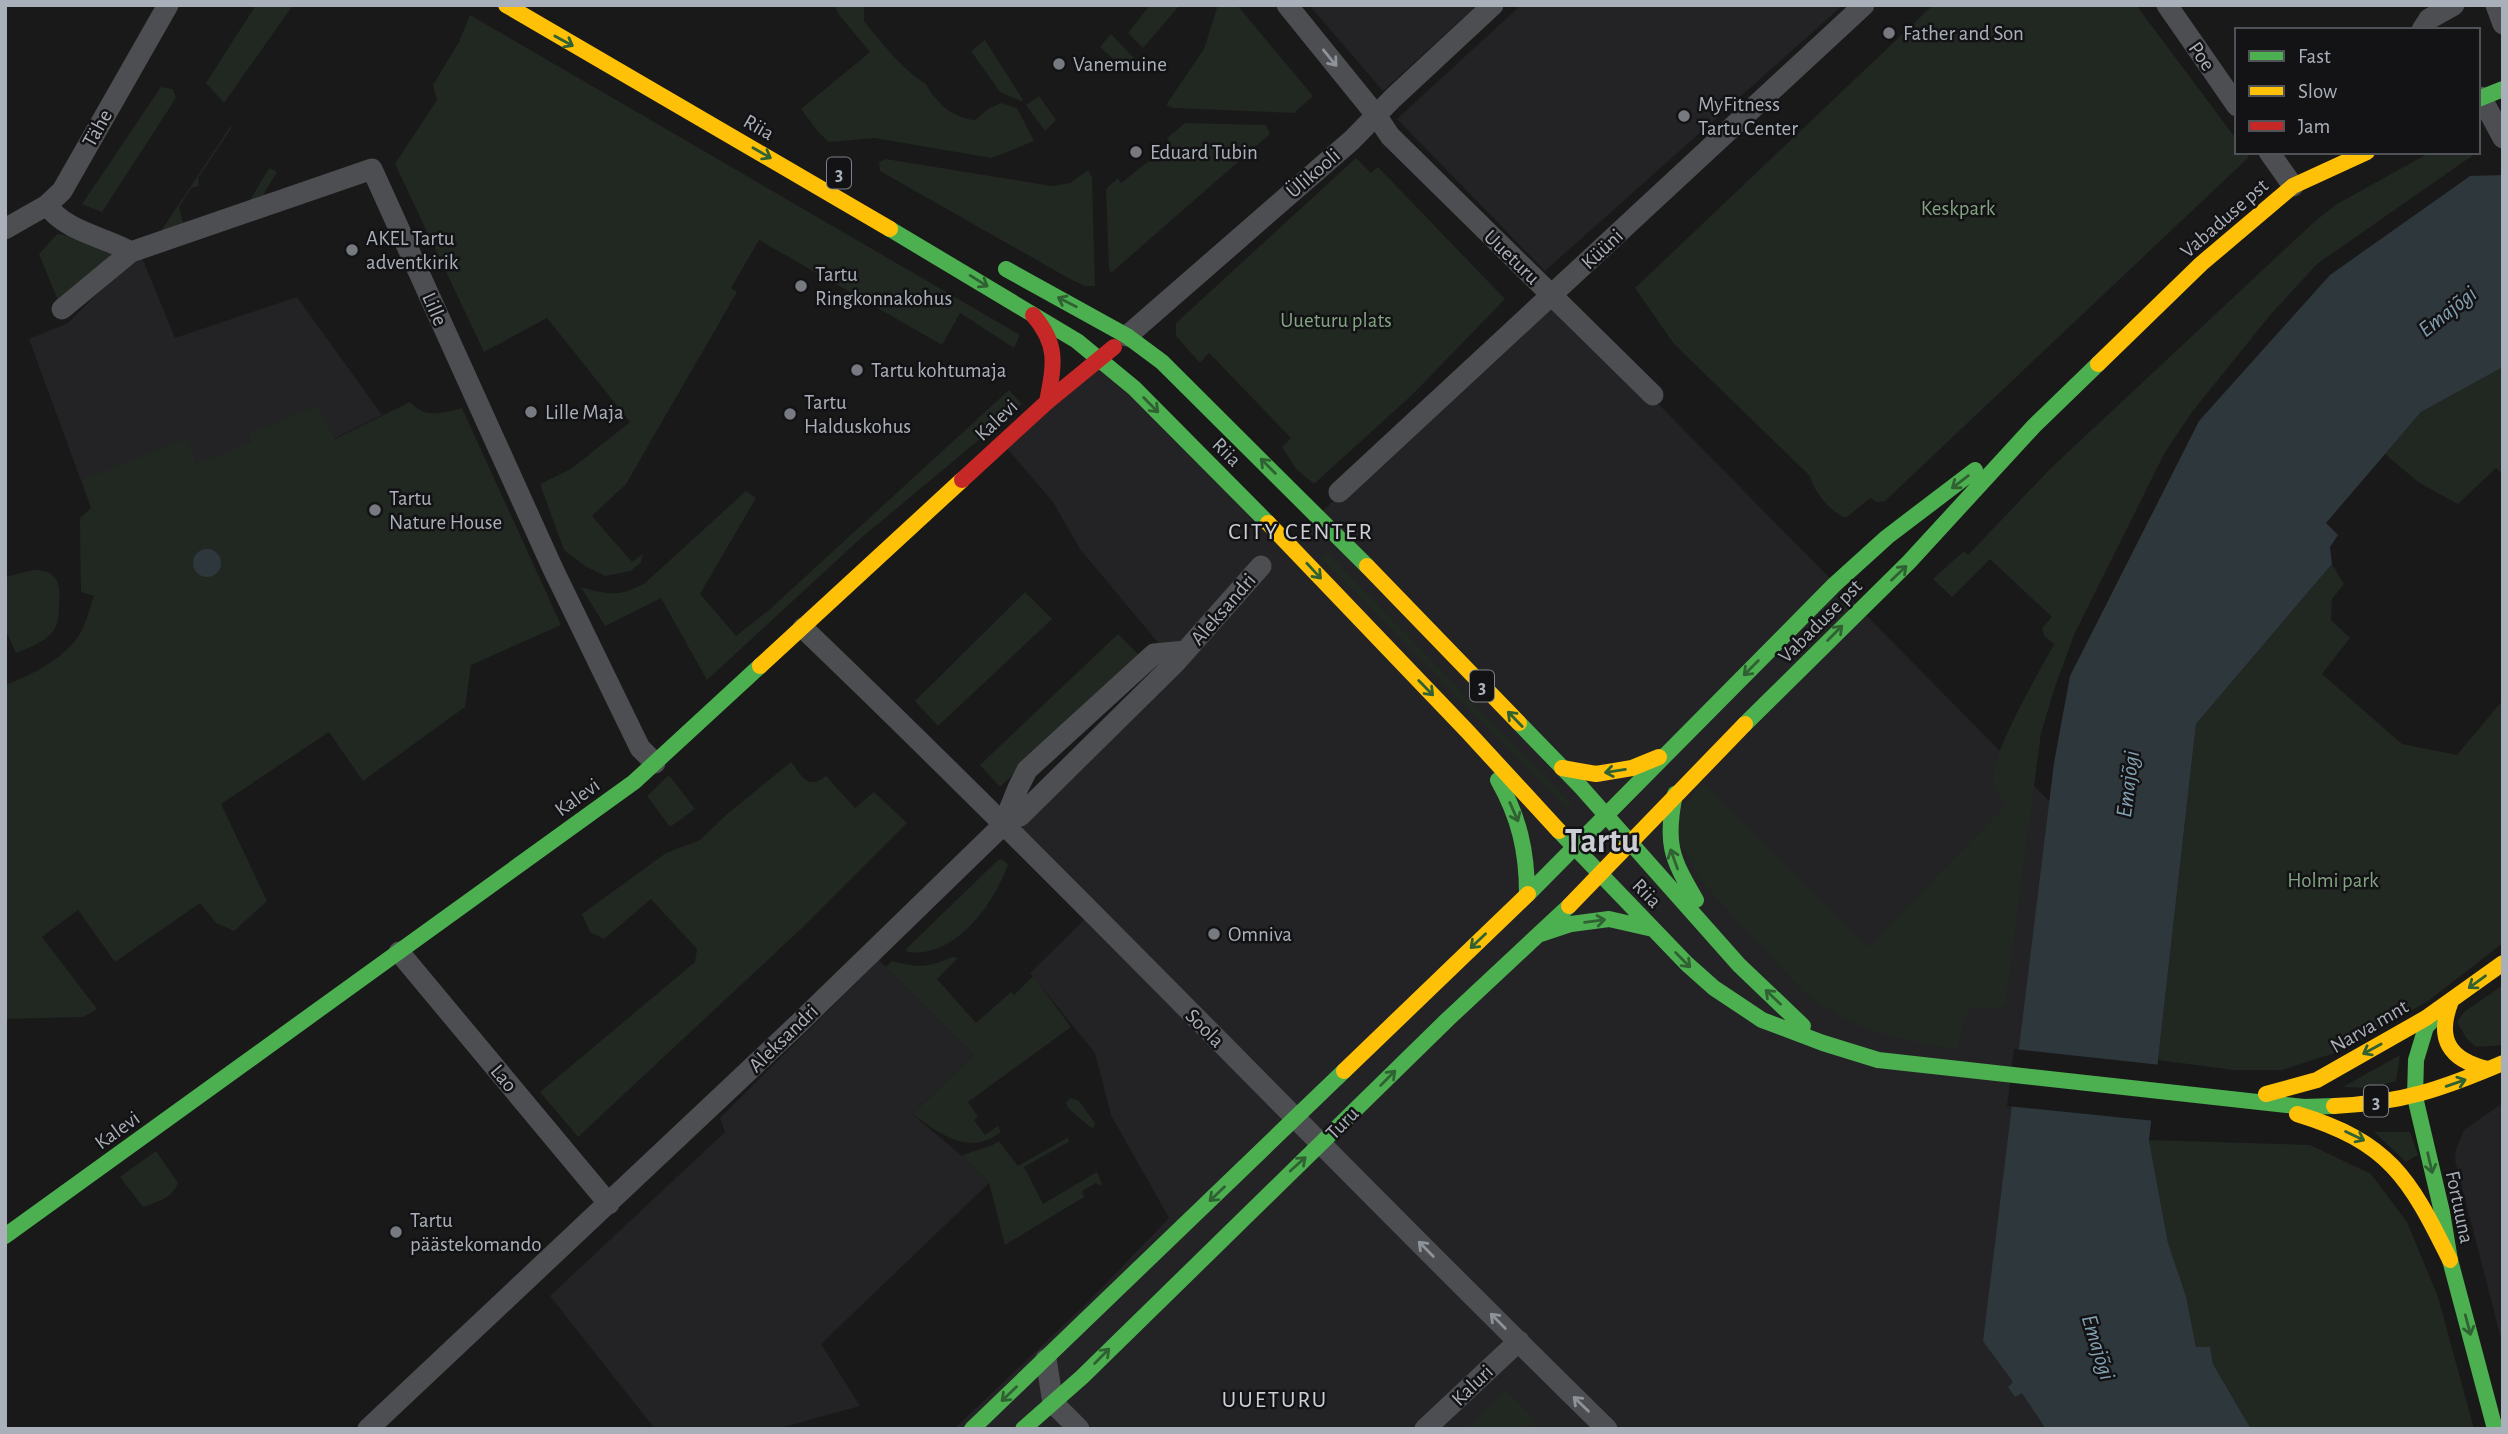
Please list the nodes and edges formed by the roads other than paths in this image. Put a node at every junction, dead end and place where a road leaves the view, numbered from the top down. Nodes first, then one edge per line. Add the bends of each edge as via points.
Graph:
1 (168, 5) edge
2 (506, 5) edge
3 (1287, 5) edge
4 (1493, 5) edge
5 (1864, 5) edge
6 (2167, 5) edge
7 (2454, 5) edge
8 (2496, 5) edge
9 (2427, 21) edge
10 (2503, 24) edge
11 (2503, 89) edge
12 (2480, 98) edge
13 (2235, 103) edge
14 (1376, 115) junction
15 (2503, 138) edge
16 (2270, 154) edge
17 (2363, 154) edge
18 (2293, 186) junction
19 (47, 205) junction
20 (5, 229) edge
21 (131, 252) junction
22 (996, 263) dead end
23 (1552, 296) junction
24 (62, 309) dead end
25 (1032, 314) junction
26 (1127, 336) junction
27 (1101, 359) junction
28 (1653, 395) dead end
29 (1047, 402) junction
30 (2034, 426) junction
31 (1339, 492) dead end
32 (1261, 566) dead end
33 (1854, 567) junction
34 (1834, 585) junction
35 (1878, 592) junction
36 (1860, 609) junction
37 (803, 628) junction
38 (1186, 651) junction
39 (1468, 732) junction
40 (1666, 755) junction
41 (655, 763) junction
42 (1562, 768) junction
43 (1675, 793) junction
44 (1012, 820) junction
45 (1617, 828) junction
46 (1593, 829) junction
47 (1583, 854) junction
48 (1608, 862) junction
49 (1527, 894) junction
50 (1653, 929) junction
51 (1537, 935) junction
52 (1719, 940) junction
53 (399, 952) junction
54 (2503, 963) edge
55 (2451, 1000) junction
56 (1823, 1044) junction
57 (2496, 1066) edge
58 (1994, 1072) joint
59 (2415, 1097) junction
60 (2244, 1100) junction
61 (1296, 1118) junction
62 (1322, 1143) junction
63 (609, 1204) junction
64 (5, 1237) edge
65 (2450, 1259) junction
66 (1518, 1341) junction
67 (1046, 1359) junction
68 (1053, 1404) junction
69 (368, 1429) edge
70 (972, 1429) edge
71 (1023, 1429) edge
72 (1079, 1429) edge
73 (1426, 1429) edge
74 (1606, 1429) edge
75 (2496, 1429) edge

1 - 19 street, Tähe via 62,191
2 -> 25 main road, Riia / 3
3 -> 14 street, Uueturu
4 - 14 street, Ülikooli
5 - 23 street, Küüni
6 - 13 street, Poe
7 - 9 street
8 - 10 street
11 - 12 main road
12 - 15 street
14 - 23 street, Uueturu via 1390,136
14 - 26 street, Ülikooli
16 - 18 street
17 - 18 main road, Vabaduse pst
18 - 30 main road, Vabaduse pst via 2201,264
19 - 20 street, Tähe
19 - 21 street via 67,225
21 - 24 street
21 - 41 street, Lille via 372,169 553,569 640,748
26 -> 22 main road, Riia / 3
23 - 28 street, Uueturu
23 - 31 street, Küüni
25 - 27 main road, Riia / 3
25 - 29 main road via 1047,330 1055,360
26 - 27 main road, Kalevi
42 -> 26 main road, Riia / 3 via 1231,429 1162,362
27 - 29 main road, Kalevi
27 -> 39 main road, Riia / 3 via 1287,542
29 - 37 main road, Kalevi
30 -> 33 main road, Vabaduse pst
35 -> 30 main road, Vabaduse pst
32 - 38 street, Aleksandri
33 - 34 main road, Vabaduse pst
33 - 35 street
34 - 36 street
34 -> 40 main road, Vabaduse pst
35 - 36 main road, Vabaduse pst
43 -> 36 main road, Vabaduse pst
37 - 41 main road, Kalevi
37 - 44 street, Soola via 967,786
38 - 44 street, Aleksandri
38 - 44 street, Aleksandri via 1154,654 1027,770
39 - 46 main road via 1553,810
39 - 47 main road, Riia / 3
39 -> 49 main road via 1517,816 1528,855
40 -> 42 main road via 1633,768 1596,774
40 - 45 main road, Vabaduse pst
41 - 53 main road, Kalevi
42 - 45 main road, Riia / 3
42 - 46 main road via 1584,801
43 - 45 main road, Vabaduse pst
52 -> 43 main road via 1670,850 1667,835
44 - 61 street, Soola
44 - 63 street, Aleksandri
45 - 46 main road, Turu
45 - 48 main road, Turu
45 - 52 main road, Riia / 3
46 - 47 main road, Turu
47 - 48 main road, Riia / 3
47 - 49 main road, Turu
47 - 51 main road via 1567,894
48 - 50 main road, Riia / 3
48 - 51 main road, Turu
48 - 52 main road via 1635,870
49 -> 61 main road, Turu
51 -> 50 main road via 1609,919
50 -> 56 main road, Riia / 3 via 1714,988 1762,1020
62 -> 51 main road, Turu
56 -> 52 main road, Riia / 3 via 1739,965
53 - 63 street, Lao
53 - 64 main road, Kalevi
54 -> 55 main road, Narva mnt / 3
55 - 57 main road via 2444,1016 2445,1040 2454,1054 2466,1063
55 - 59 main road, Fortuuna via 2426,1027 2416,1060
55 -> 60 main road, Narva mnt / 3 via 2317,1080
56 - 58 main road, Riia / 3 via 1878,1060
59 -> 57 main road, Narva mnt / 3
58 - 60 main road, Narva mnt / 3
59 - 60 main road, Narva mnt / 3 via 2329,1107
59 -> 65 main road, Fortuuna
60 -> 65 main road via 2322,1120 2385,1155 2428,1215
61 - 62 street, Soola
61 -> 67 main road, Turu
66 -> 62 street, Soola
68 -> 62 main road, Turu
63 - 69 street, Aleksandri
65 -> 75 main road, Fortuuna
66 - 73 street, Kaluri
74 -> 66 street, Soola
67 - 68 street
67 -> 70 main road, Turu
68 - 71 main road, Turu
68 - 72 street

